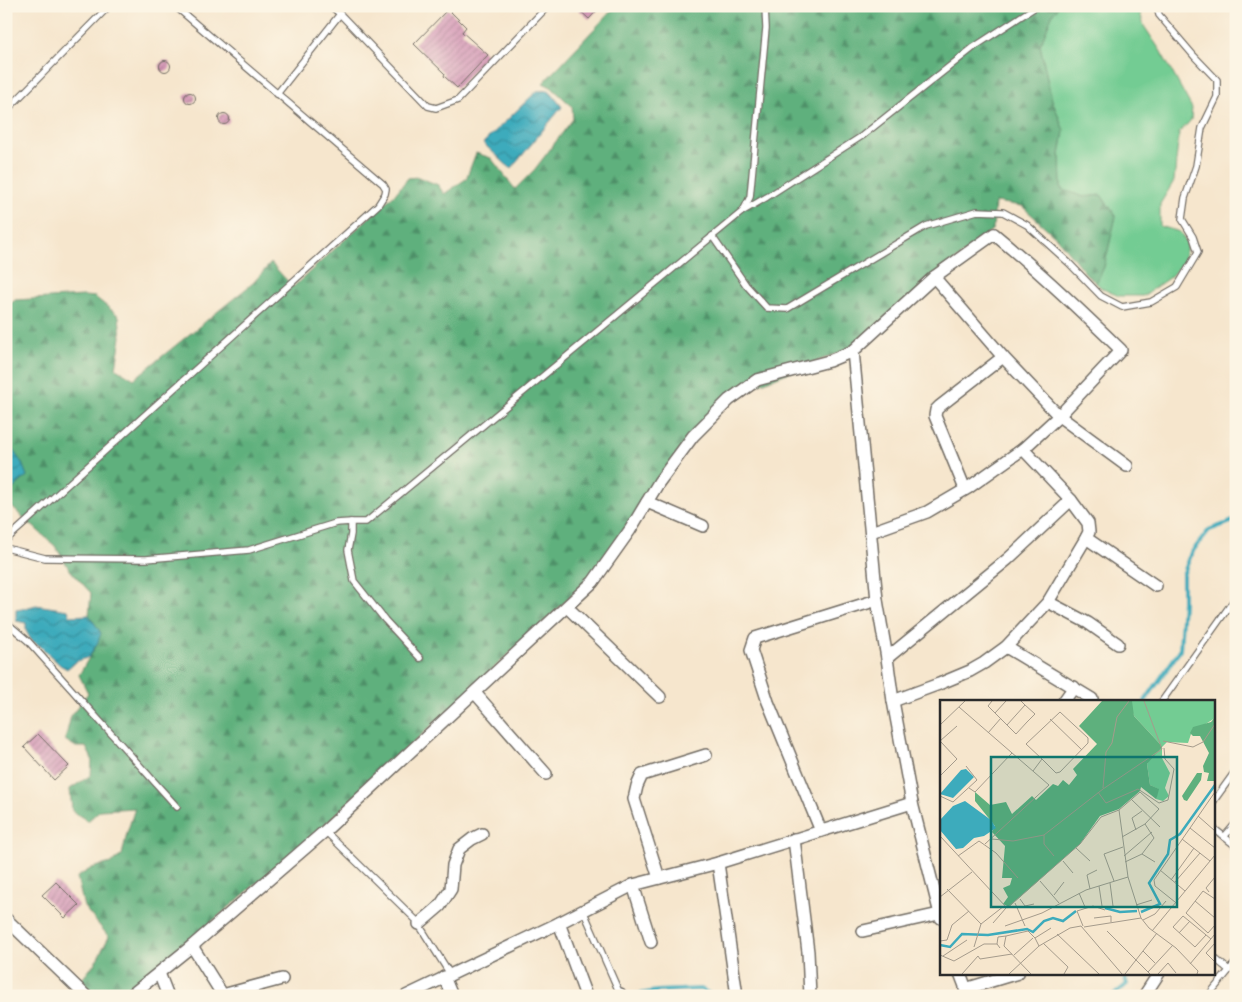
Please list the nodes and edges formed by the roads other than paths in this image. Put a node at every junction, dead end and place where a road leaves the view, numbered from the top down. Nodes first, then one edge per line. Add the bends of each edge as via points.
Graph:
1 (109, 6) edge
2 (175, 6) edge
3 (330, 6) edge
4 (548, 6) edge
5 (765, 6) edge
6 (1037, 6) edge
7 (1157, 6) edge
8 (340, 14) junction
9 (277, 94) junction
10 (6, 111) edge
11 (743, 211) junction
12 (712, 236) junction
13 (934, 277) junction
14 (853, 351) junction
15 (1003, 357) junction
16 (1059, 416) junction
17 (1023, 449) junction
18 (1126, 466) dead end
19 (965, 489) junction
20 (1071, 500) junction
21 (647, 502) junction
22 (351, 522) junction
23 (703, 526) dead end
24 (871, 532) junction
25 (1086, 538) junction
26 (6, 540) edge
27 (6, 548) edge
28 (1156, 586) dead end
29 (1236, 597) edge
30 (877, 600) junction
31 (1048, 602) junction
32 (567, 606) junction
33 (6, 622) edge
34 (1118, 644) dead end
35 (1006, 647) junction
36 (420, 658) dead end
37 (887, 658) junction
38 (1074, 687) junction
39 (475, 692) junction
40 (660, 697) dead end
41 (1092, 699) dead end
42 (1065, 700) edge
43 (1163, 700) edge
44 (893, 701) junction
45 (706, 755) dead end
46 (1236, 770) edge
47 (546, 774) dead end
48 (1214, 801) edge
49 (912, 804) junction
50 (178, 807) dead end
51 (1236, 823) edge
52 (1214, 829) edge
53 (325, 831) junction
54 (821, 831) junction
55 (482, 834) dead end
56 (1224, 837) junction
57 (794, 839) junction
58 (1236, 846) edge
59 (718, 863) junction
60 (659, 878) junction
61 (633, 885) junction
62 (583, 910) junction
63 (940, 916) edge
64 (7, 920) edge
65 (560, 923) junction
66 (419, 924) junction
67 (863, 931) dead end
68 (651, 942) dead end
69 (192, 946) junction
70 (1214, 958) edge
71 (1236, 962) edge
72 (1229, 970) junction
73 (159, 973) junction
74 (960, 974) edge
75 (1015, 974) edge
76 (1158, 974) edge
77 (447, 976) junction
78 (282, 979) dead end
79 (967, 992) edge
80 (82, 995) edge
81 (412, 995) edge
82 (620, 995) edge
83 (130, 996) edge
84 (168, 996) edge
85 (452, 996) edge
86 (586, 996) edge
87 (737, 996) edge
88 (810, 996) edge
89 (1144, 996) edge
90 (1208, 996) edge

1 - 10 lane
2 - 9 lane
3 - 8 lane
4 - 8 lane via 458,100 436,108 428,106
5 - 11 lane via 766,28 750,196
6 - 11 lane via 974,46 862,136
7 - 12 lane via 1159,15 1217,80 1217,97 1202,128 1182,219 1198,252 1176,287 1151,302 1122,307 1101,296 1027,225 1003,212 977,211 926,226 787,309 767,308
8 - 9 lane
9 - 26 lane via 383,184 385,194 378,205
11 - 12 lane
12 - 22 lane via 366,522
13 - 14 street
13 - 15 street
13 - 16 street via 994,234 1121,350
14 - 21 street via 829,361 757,380 729,400 694,436
14 - 24 street
15 - 16 street
15 - 19 street via 936,410
16 - 17 street
16 - 18 street
17 - 19 street
17 - 20 street
19 - 24 street via 927,512
20 - 25 street via 1088,523
20 - 37 street via 1008,559
21 - 23 street
21 - 32 street via 593,582
22 - 27 lane via 336,523 249,550 146,559 45,558
22 - 36 lane via 348,550 354,581
24 - 30 street
25 - 28 street
25 - 31 street
29 - 43 lane
30 - 37 street
30 - 54 street via 754,638 751,650 768,702
31 - 34 street via 1088,623
31 - 35 street
32 - 39 street
32 - 40 street
33 - 50 lane via 28,641
35 - 38 street
35 - 44 street via 970,671
37 - 44 street
38 - 41 street
38 - 42 street
39 - 47 street
39 - 53 street
44 - 49 street
45 - 60 street via 642,775 637,786 634,799
46 - 48 lane
49 - 54 street
49 - 63 street
51 - 56 lane
52 - 56 lane
53 - 66 lane
53 - 69 street
54 - 57 street
55 - 66 street via 459,849 453,866 451,889 440,906
56 - 58 lane
57 - 59 street
57 - 88 street
59 - 60 street
59 - 87 street
60 - 61 street
61 - 62 street
61 - 68 street
62 - 65 street
62 - 82 lane
63 - 67 street
64 - 80 street
65 - 77 street
65 - 86 street
66 - 77 lane
69 - 73 street
69 - 78 street via 222,994
70 - 72 lane
71 - 72 lane
72 - 90 lane
73 - 83 street
73 - 84 street
74 - 79 street
75 - 79 street
76 - 89 street
77 - 81 street
77 - 85 street

